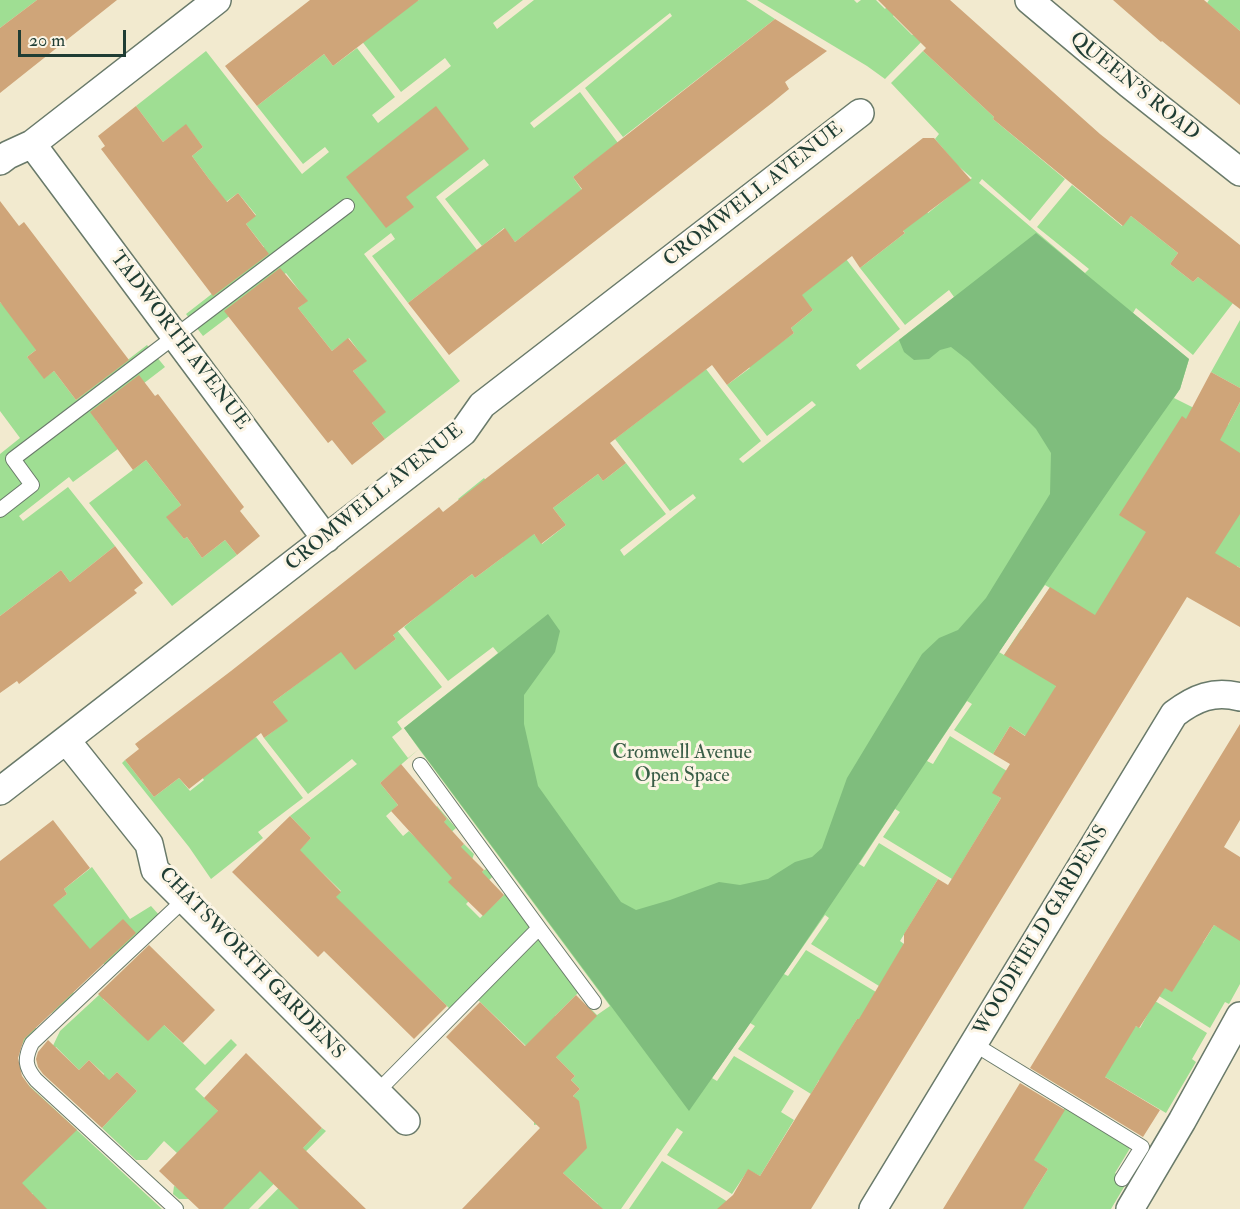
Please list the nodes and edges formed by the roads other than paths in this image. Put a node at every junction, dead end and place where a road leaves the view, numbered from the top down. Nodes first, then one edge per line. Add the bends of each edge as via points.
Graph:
1 (217, 0) edge
2 (1029, 0) edge
3 (860, 113) dead end
4 (32, 144) junction
5 (0, 161) edge
6 (1240, 172) edge
7 (347, 206) dead end
8 (176, 336) junction
9 (0, 510) edge
10 (326, 539) junction
11 (1240, 697) edge
12 (66, 740) junction
13 (420, 765) dead end
14 (0, 791) edge
15 (184, 900) junction
16 (539, 928) junction
17 (594, 1002) dead end
18 (1240, 1016) edge
19 (974, 1044) junction
20 (378, 1092) junction
21 (406, 1121) dead end
22 (1122, 1179) dead end
23 (176, 1209) edge
24 (873, 1209) edge
25 (1130, 1209) edge

1 - 4 street
2 - 6 street, QUEEN'S ROAD
3 - 10 street, CROMWELL AVENUE via 482,405 463,432
4 - 5 street
4 - 8 street, TADWORTH AVENUE
7 - 8 lane
8 - 9 lane via 13,459 33,485
8 - 10 street, TADWORTH AVENUE
10 - 12 street, CROMWELL AVENUE
11 - 19 street, WOODFIELD GARDENS via 1202,696 1174,714
12 - 14 street, CROMWELL AVENUE
12 - 15 street, CHATSWORTH GARDENS via 149,844 155,870
13 - 16 lane
15 - 20 street, CHATSWORTH GARDENS
15 - 23 lane via 32,1043 26,1064 36,1080
16 - 17 lane
16 - 20 lane
18 - 25 street
19 - 22 lane via 1142,1147
19 - 24 street, WOODFIELD GARDENS
20 - 21 street, CHATSWORTH GARDENS

